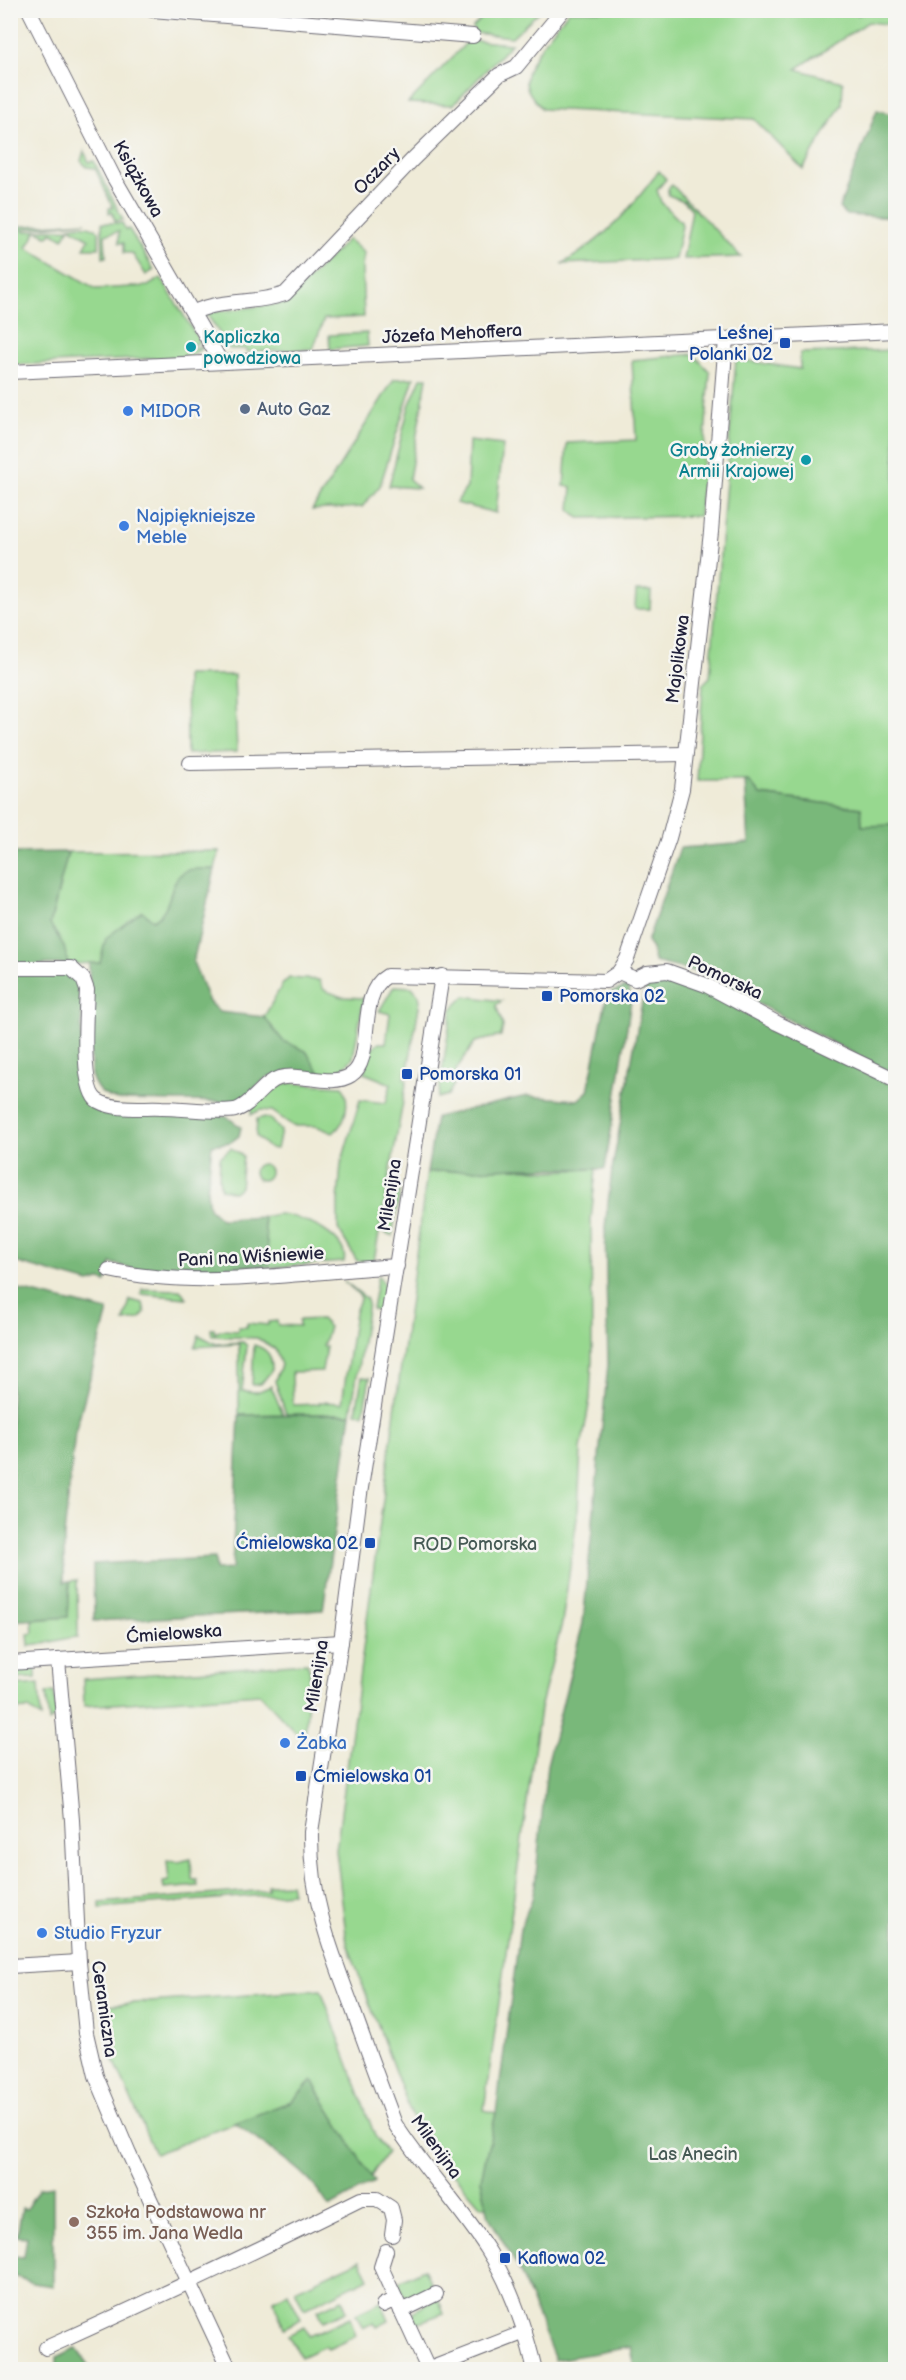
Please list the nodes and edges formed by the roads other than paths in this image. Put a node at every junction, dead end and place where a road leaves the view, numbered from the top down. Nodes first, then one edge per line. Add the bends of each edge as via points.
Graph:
1 (29, 10) edge
2 (152, 10) edge
3 (563, 10) edge
4 (473, 36) dead end
5 (194, 312) junction
6 (896, 331) edge
7 (726, 339) junction
8 (222, 362) junction
9 (10, 372) edge
10 (685, 754) junction
11 (190, 763) dead end
12 (10, 968) edge
13 (619, 972) junction
14 (442, 976) junction
15 (896, 1080) edge
16 (397, 1266) junction
17 (109, 1270) dead end
18 (341, 1642) junction
19 (58, 1660) junction
20 (10, 1663) edge
21 (79, 1962) junction
22 (10, 1966) edge
23 (392, 2235) dead end
24 (386, 2251) dead end
25 (189, 2283) junction
26 (436, 2294) dead end
27 (394, 2306) junction
28 (525, 2332) junction
29 (46, 2348) dead end
30 (428, 2369) edge
31 (230, 2370) edge
32 (535, 2370) edge

1 - 5 street, Książkowa via 113,176
2 - 4 street
3 - 5 street, Oczary via 516,67 499,75 413,159 285,294 222,303
5 - 8 street, Książkowa
6 - 7 street, Józefa Mehoffera
7 - 8 street, Józefa Mehoffera
7 - 10 street, Majolikowa via 711,532
8 - 9 street, Józefa Mehoffera
10 - 11 street
10 - 13 street, Majolikowa via 682,789 669,838
12 - 14 street, Pomorska via 70,968 82,979 87,990 88,1090 97,1101 117,1106 235,1110 277,1078 340,1080 354,1073 361,1062 371,996 377,985 387,976
13 - 14 street, Pomorska via 606,981
13 - 15 street, Pomorska via 635,979 667,971 706,985
14 - 16 street, Milenijna
16 - 17 street, Pani na Wiśniewie via 187,1281 143,1278
16 - 18 street, Milenijna via 360,1494
18 - 19 street, Ćmielowska
18 - 28 street, Milenijna via 311,1832 316,1903 395,2124 488,2250
19 - 20 street, Ćmielowska
19 - 21 street, Ceramiczna
21 - 22 street
21 - 25 street, Ceramiczna via 86,2033 96,2076
23 - 25 street via 391,2208 377,2199 361,2199
24 - 27 street via 381,2267
25 - 29 street
25 - 31 street, Ceramiczna
26 - 27 street
27 - 30 street
28 - 30 street
28 - 32 street, Milenijna

